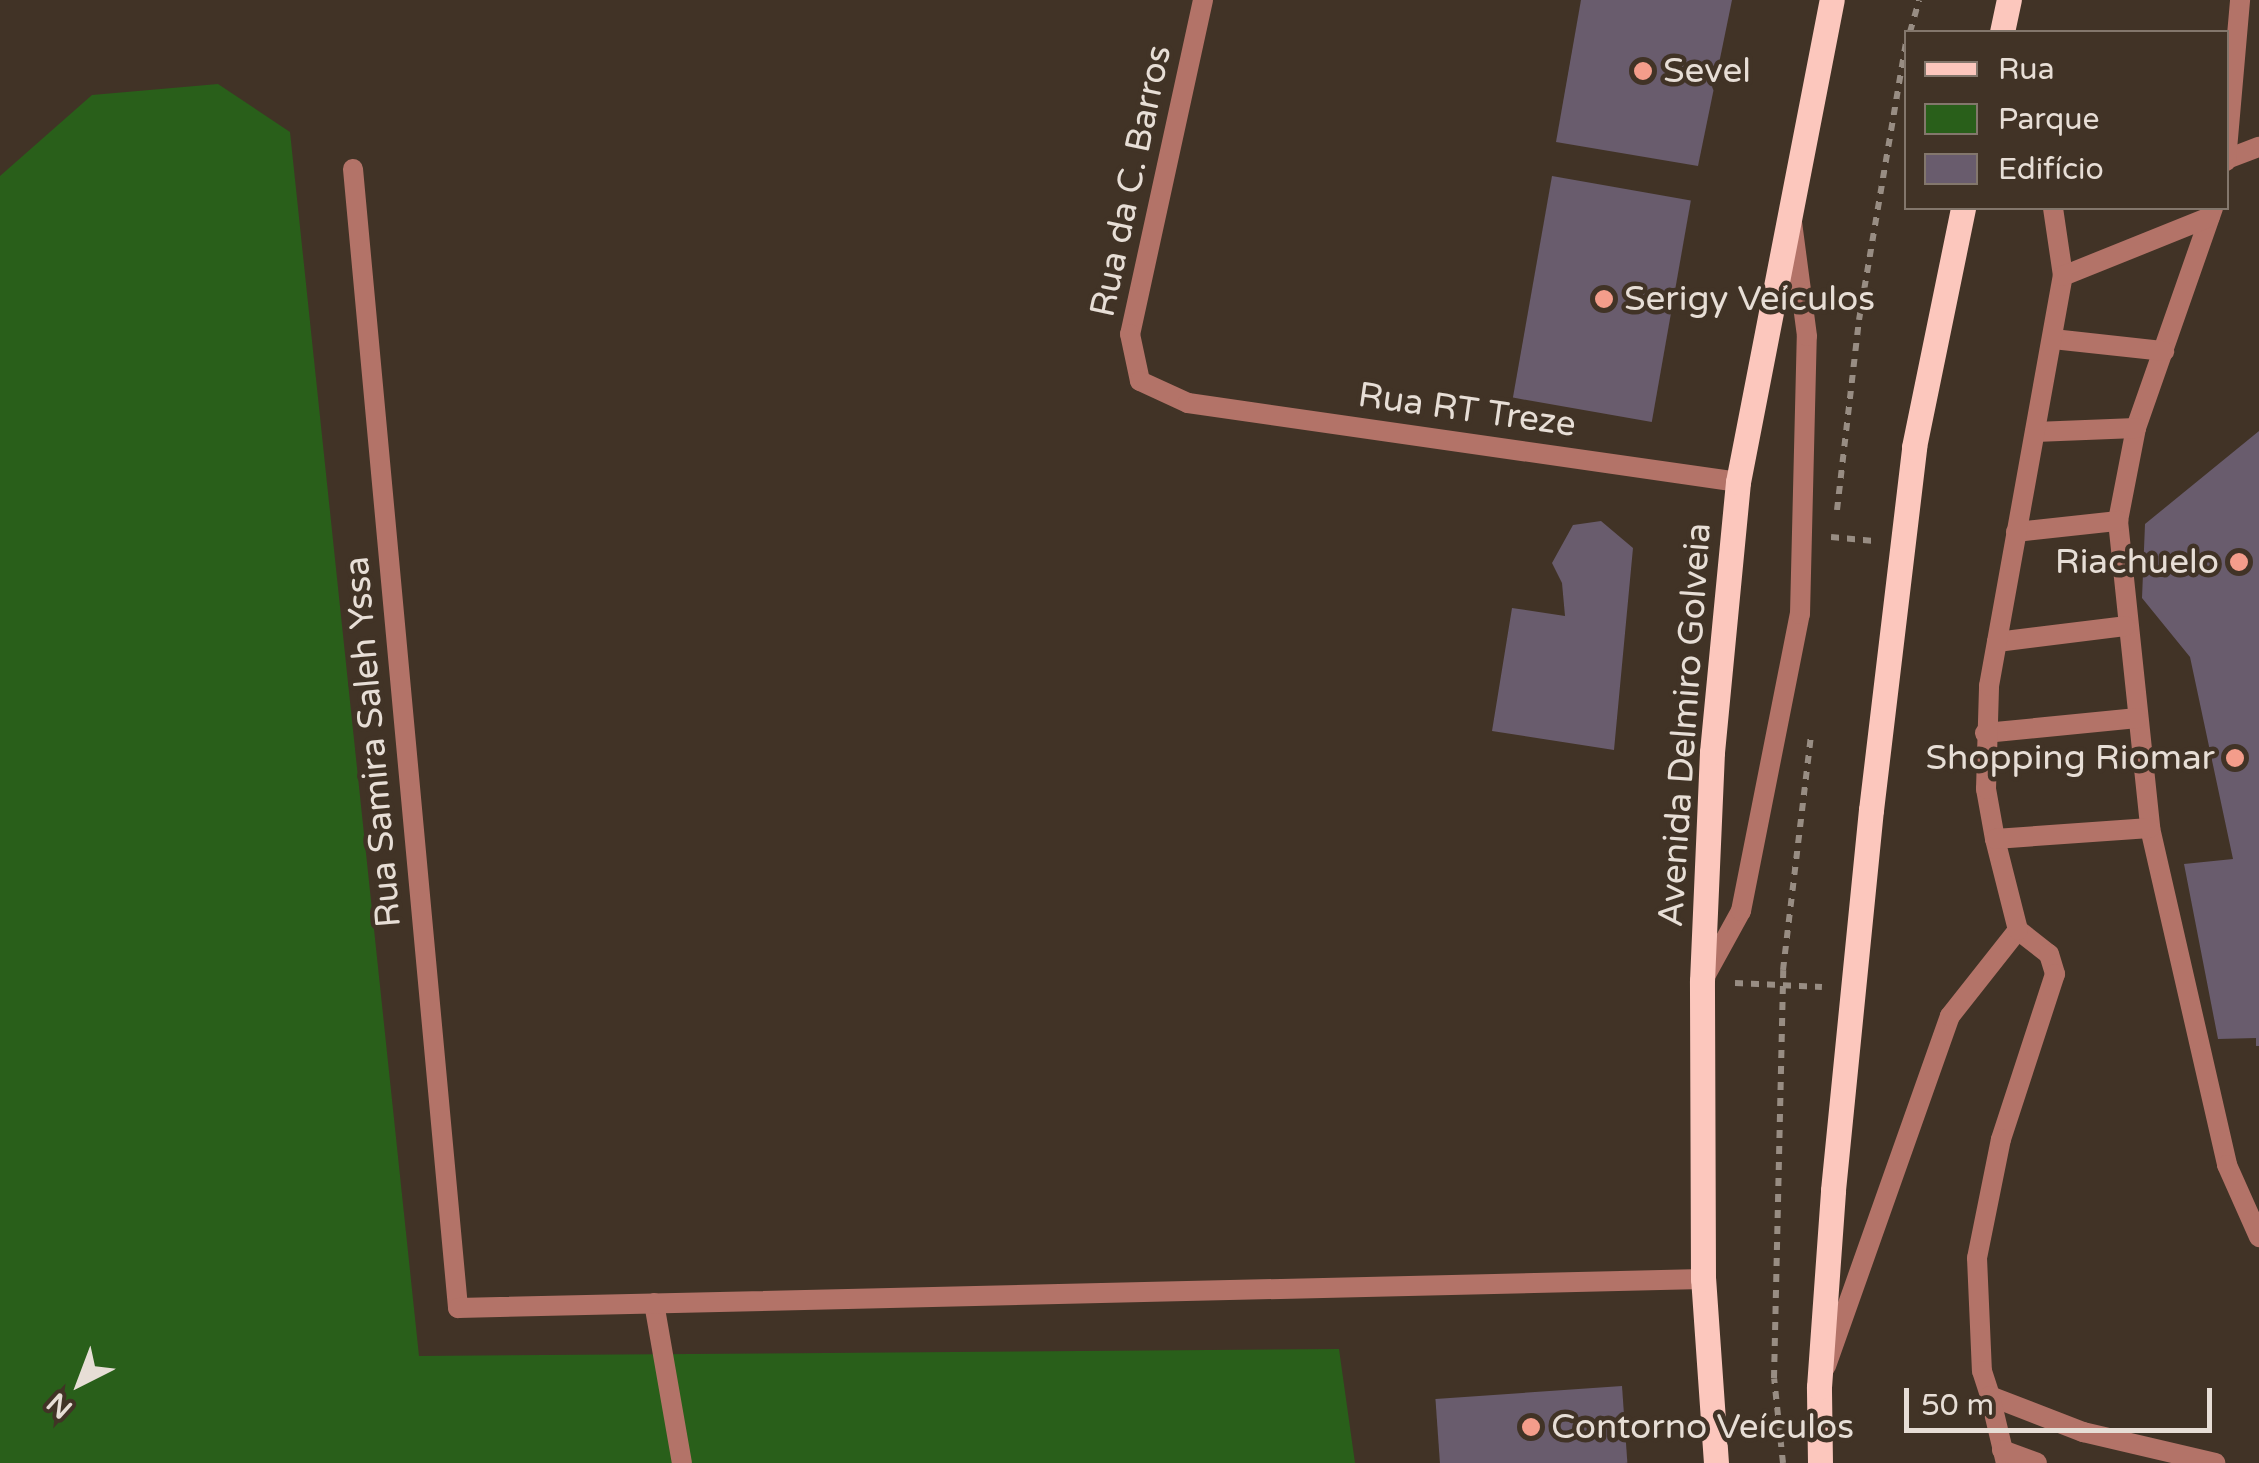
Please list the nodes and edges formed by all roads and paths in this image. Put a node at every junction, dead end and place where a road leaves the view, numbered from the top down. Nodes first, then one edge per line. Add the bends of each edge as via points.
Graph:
1 (1203, 0) edge
2 (1832, 0) edge
3 (1919, 0) edge
4 (2010, 0) edge
5 (2240, 0) edge
6 (1911, 30) edge
7 (2002, 30) edge
8 (1904, 55) edge
9 (2229, 95) edge
10 (2259, 148) edge
11 (2229, 159) edge
12 (353, 170) dead end
13 (1963, 210) edge
14 (2053, 210) edge
15 (2212, 212) edge
16 (1790, 215) junction
17 (2063, 276) junction
18 (2053, 339) junction
19 (2164, 351) junction
20 (1188, 403) joint
21 (2136, 428) junction
22 (2035, 432) junction
23 (1738, 482) junction
24 (2118, 522) junction
25 (2016, 532) junction
26 (1832, 556) dead end
27 (2126, 626) junction
28 (1996, 642) junction
29 (1813, 714) dead end
30 (2137, 718) junction
31 (1985, 733) junction
32 (2150, 828) junction
33 (1995, 840) junction
34 (2018, 930) junction
35 (1702, 982) junction
36 (1783, 986) junction
37 (1853, 988) junction
38 (2259, 1237) edge
39 (1702, 1279) junction
40 (654, 1303) junction
41 (1818, 1387) junction
42 (1990, 1396) junction
43 (2004, 1457) edge
44 (682, 1463) edge
45 (1716, 1463) edge
46 (1782, 1463) edge
47 (1820, 1463) edge
48 (2037, 1463) edge
49 (2215, 1463) edge

1 - 20 street, Rua da C. Barros via 1130,334 1140,381
2 - 16 main road, Avenida Delmiro Golveia
3 - 6 path
4 - 7 main road
5 - 9 street
8 - 26 path via 1859,320
10 - 11 street
12 - 40 street, Rua Samira Saleh Yssa via 458,1308
13 - 37 main road via 1914,447
14 - 17 street
15 - 17 street
15 - 19 street
16 - 23 main road, Avenida Delmiro Golveia
16 - 35 street via 1807,336 1800,614 1741,912
17 - 18 street
18 - 19 street
18 - 22 street
19 - 21 street
20 - 23 street, Rua RT Treze
21 - 22 street
21 - 24 street
22 - 25 street
23 - 35 main road, Avenida Delmiro Golveia via 1712,752
24 - 25 street
24 - 27 street
25 - 28 street
27 - 28 street
27 - 30 street
28 - 31 street
29 - 36 path
30 - 31 street
30 - 32 street
31 - 33 street
32 - 33 street
32 - 38 street via 2227,1164
33 - 34 street
34 - 41 street via 1950,1016
34 - 42 street via 2049,954 2055,974 2000,1140 1977,1258 1982,1370
35 - 36 path
35 - 39 main road, Avenida Delmiro Golveia
36 - 37 path
36 - 46 path via 1774,1378
37 - 41 main road
39 - 40 street
39 - 45 main road, Avenida Delmiro Golveia
40 - 44 street
41 - 47 main road
42 - 43 street
42 - 49 street via 2083,1432
43 - 48 street

